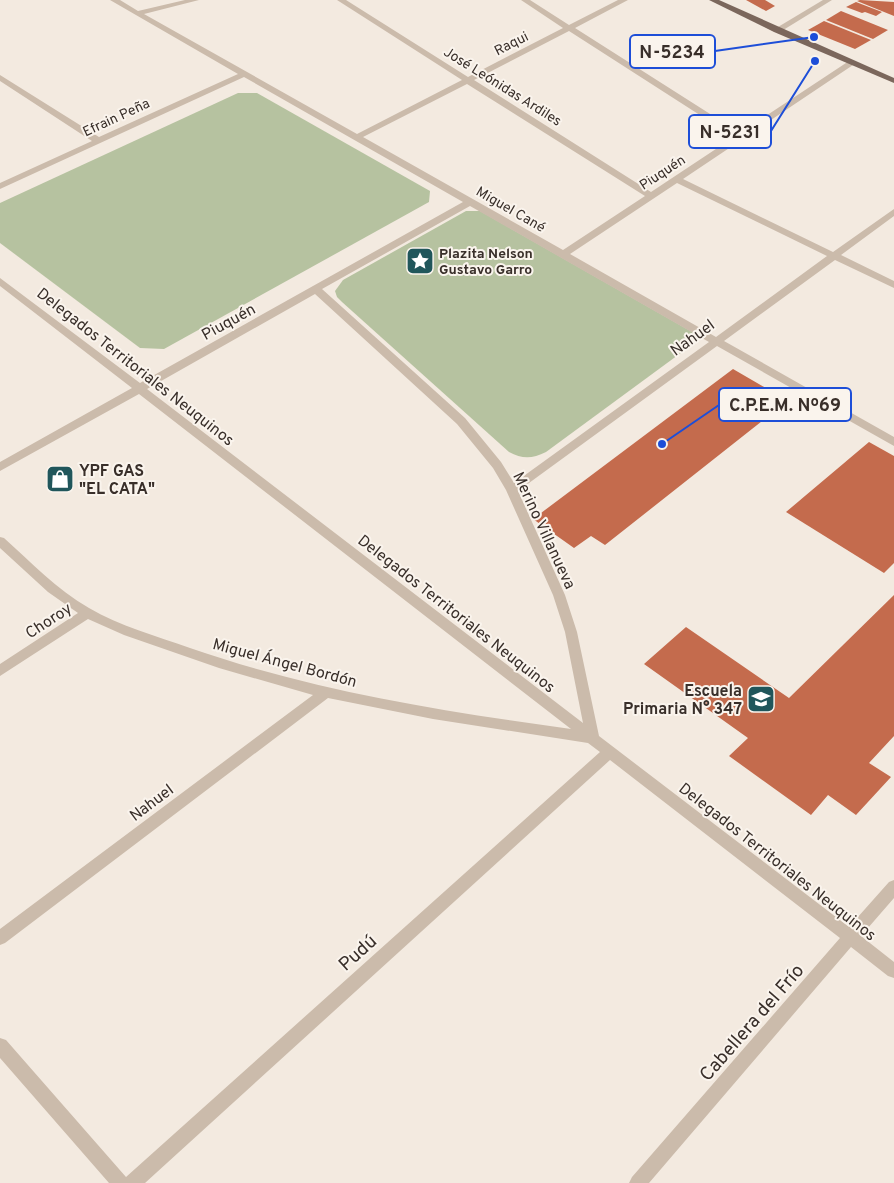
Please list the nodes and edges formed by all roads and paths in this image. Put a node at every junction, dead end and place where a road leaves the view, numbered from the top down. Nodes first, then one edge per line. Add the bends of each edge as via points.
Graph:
1 (114, 0) edge
2 (195, 0) edge
3 (341, 0) edge
4 (525, 0) edge
5 (624, 0) edge
6 (713, 0) edge
7 (828, 0) edge
8 (138, 13) junction
9 (570, 28) junction
10 (777, 30) junction
11 (852, 63) junction
12 (244, 74) junction
13 (0, 77) edge
14 (468, 80) junction
15 (894, 81) edge
16 (740, 136) junction
17 (357, 137) junction
18 (98, 141) junction
19 (676, 179) junction
20 (0, 186) edge
21 (651, 196) junction
22 (470, 202) junction
23 (894, 212) edge
24 (562, 254) junction
25 (834, 256) junction
26 (0, 281) edge
27 (894, 285) edge
28 (316, 289) junction
29 (716, 341) junction
30 (139, 388) junction
31 (894, 442) edge
32 (0, 467) edge
33 (512, 490) junction
34 (0, 541) edge
35 (88, 613) junction
36 (0, 671) edge
37 (324, 694) junction
38 (593, 738) junction
39 (610, 751) junction
40 (894, 887) edge
41 (850, 937) junction
42 (0, 938) edge
43 (894, 971) edge
44 (0, 1046) edge
45 (120, 1183) edge
46 (132, 1183) edge
47 (638, 1183) edge

1 - 8 street, Miguel Cané
2 - 8 street
3 - 14 street, José Leónidas Ardiles
4 - 9 street
5 - 9 street, Raqui
6 - 10 main road
7 - 10 street
8 - 12 street, Miguel Cané
9 - 14 street, Raqui
9 - 16 street
10 - 11 main road
11 - 15 main road
11 - 16 street, Piuquén
12 - 17 street, Miguel Cané
12 - 18 street, Efrain Peña
13 - 18 street
14 - 17 street, Raqui
14 - 21 street, José Leónidas Ardiles
16 - 19 street, Piuquén
17 - 22 street, Miguel Cané
18 - 20 street, Efrain Peña
19 - 21 street, Piuquén
19 - 25 street
21 - 24 street, Piuquén
22 - 24 street, Miguel Cané
22 - 28 street, Piuquén
23 - 25 street, Nahuel
24 - 29 street, Miguel Cané
25 - 27 street
25 - 29 street, Nahuel
26 - 30 street, Delegados Territoriales Neuquinos
28 - 30 street, Piuquén
28 - 33 street, Merino Villanueva via 461,421 497,465
29 - 31 street, Miguel Cané
29 - 33 street, Nahuel
30 - 32 street, Piuquén
30 - 38 street, Delegados Territoriales Neuquinos
33 - 38 street, Merino Villanueva via 559,595 573,642
34 - 35 street, Miguel Ángel Bordón via 58,592
35 - 36 street, Choroy
35 - 37 street, Miguel Ángel Bordón via 192,655
37 - 38 street, Miguel Ángel Bordón via 402,710
37 - 42 street, Nahuel
38 - 39 street, Delegados Territoriales Neuquinos
39 - 41 street, Delegados Territoriales Neuquinos
39 - 46 street, Pudú
40 - 41 street, Cabellera del Frío
41 - 43 street, Delegados Territoriales Neuquinos
41 - 47 street, Cabellera del Frío
44 - 45 street

